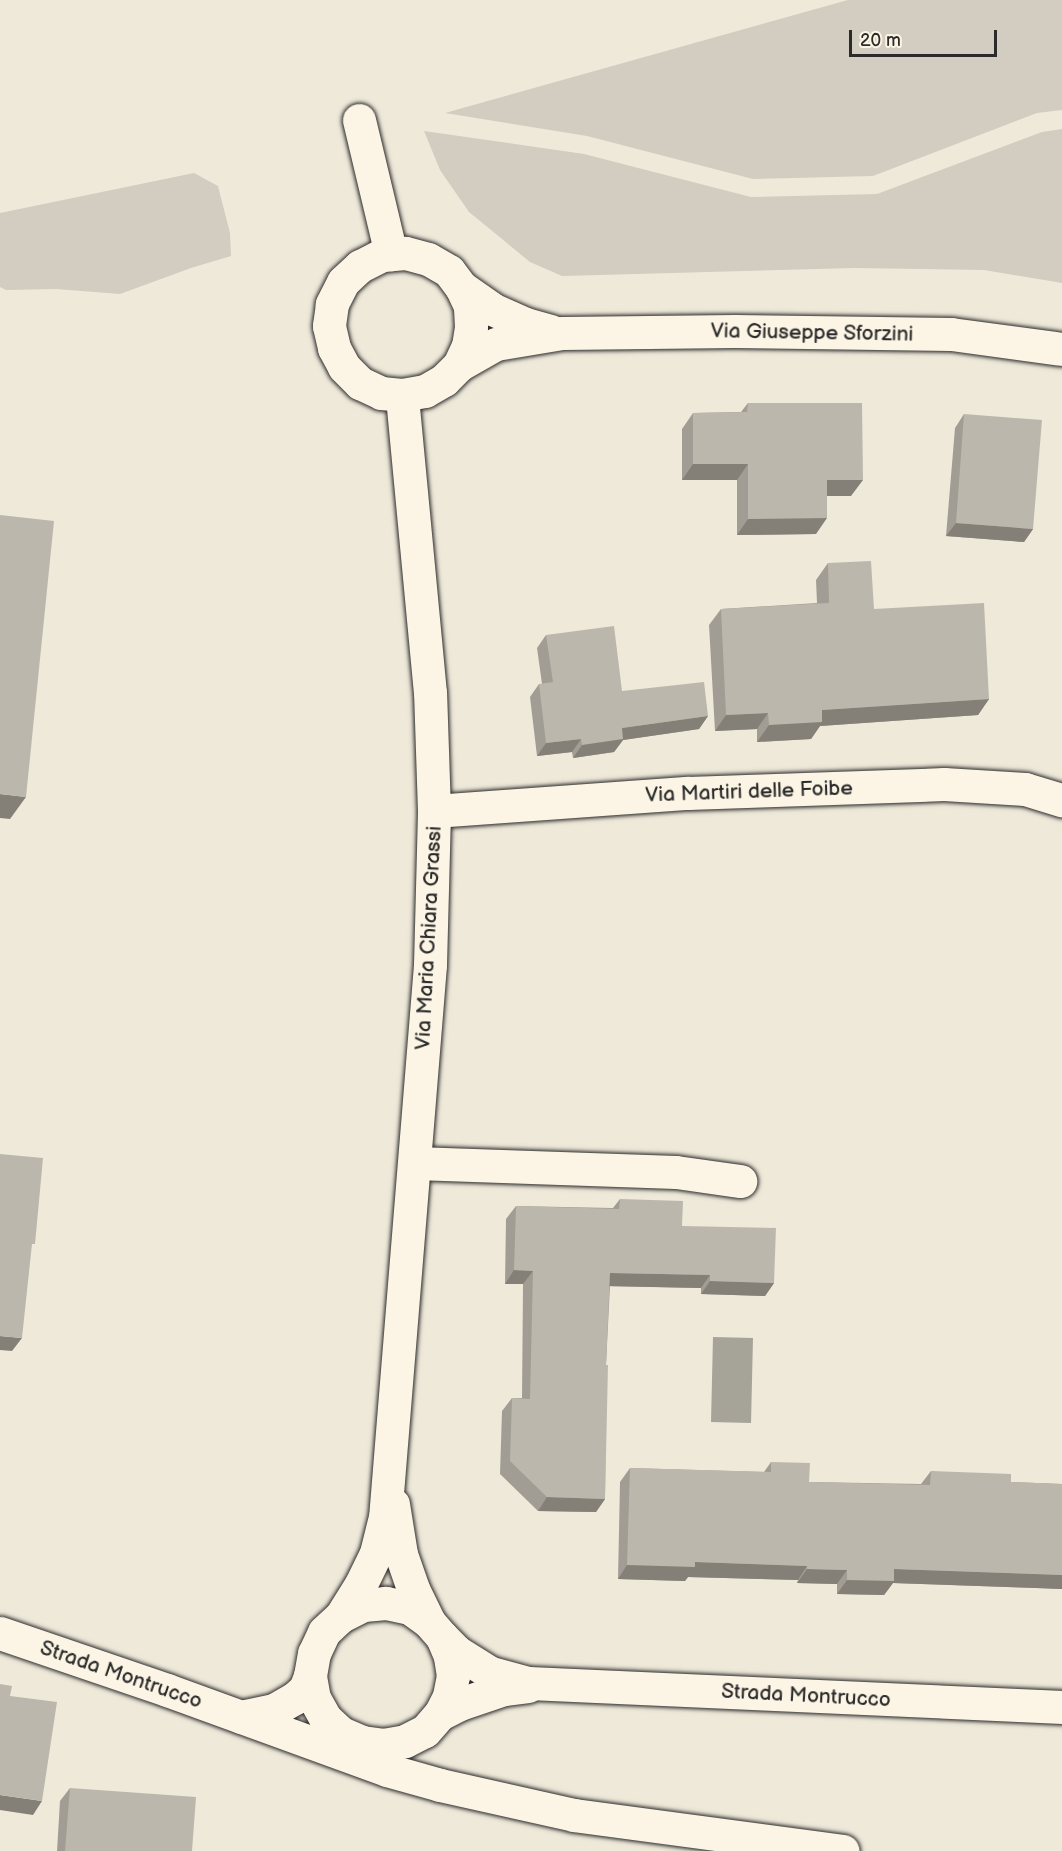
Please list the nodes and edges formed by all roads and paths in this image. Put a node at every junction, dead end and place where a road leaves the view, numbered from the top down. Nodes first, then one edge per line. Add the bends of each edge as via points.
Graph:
1 (359, 120) dead end
2 (391, 254) junction
3 (462, 287) junction
4 (562, 333) junction
5 (1062, 349) edge
6 (459, 364) junction
7 (402, 395) junction
8 (1062, 800) edge
9 (434, 811) junction
10 (415, 1163) junction
11 (740, 1181) dead end
12 (390, 1482) junction
13 (341, 1616) junction
14 (436, 1630) junction
15 (0, 1633) edge
16 (308, 1682) junction
17 (549, 1684) junction
18 (1062, 1707) edge
19 (440, 1714) junction
20 (241, 1717) junction
21 (403, 1742) junction
22 (331, 1749) junction
23 (403, 1774) junction
24 (843, 1851) edge

1 - 2 street
2 - 3 street via 428,259
2 - 7 street via 360,266 343,282 332,304 330,326 334,348 344,367 360,383 381,393
3 - 4 street, Via Giuseppe Sforzini via 500,313
3 - 6 street via 470,306 471,327 468,346
4 - 5 street, Via Giuseppe Sforzini via 951,334
4 - 6 street, Via Giuseppe Sforzini via 496,344
6 - 7 street via 444,380 424,391
7 - 9 street, Via Maria Chiara Grassi via 430,693
8 - 9 street, Via Martiri delle Foibe via 1025,789 944,784 688,793
9 - 10 street, Via Maria Chiara Grassi via 430,965
10 - 11 street via 676,1172
10 - 12 street, Via Maria Chiara Grassi
12 - 13 street, Via Maria Chiara Grassi via 376,1553
12 - 14 street, Via Maria Chiara Grassi via 401,1554 413,1589
13 - 14 street, Strada Montrucco via 363,1605 387,1603 410,1608
13 - 16 street, Strada Montrucco via 324,1632 314,1653
14 - 17 street, Strada Montrucco via 473,1663 491,1673
14 - 19 street, Strada Montrucco via 450,1656 453,1676
15 - 20 street, Strada Montrucco
16 - 20 street via 274,1710
16 - 21 street, Strada Montrucco via 325,1718 341,1733 362,1742
16 - 22 street, Strada Montrucco via 304,1717
17 - 18 street, Strada Montrucco
17 - 19 street, Strada Montrucco via 482,1695
19 - 21 street, Strada Montrucco via 425,1731
20 - 22 street, Strada Montrucco
21 - 22 street, Strada Montrucco via 366,1755
21 - 23 street
22 - 23 street, Strada Montrucco
23 - 24 street, Strada Montrucco via 574,1815

